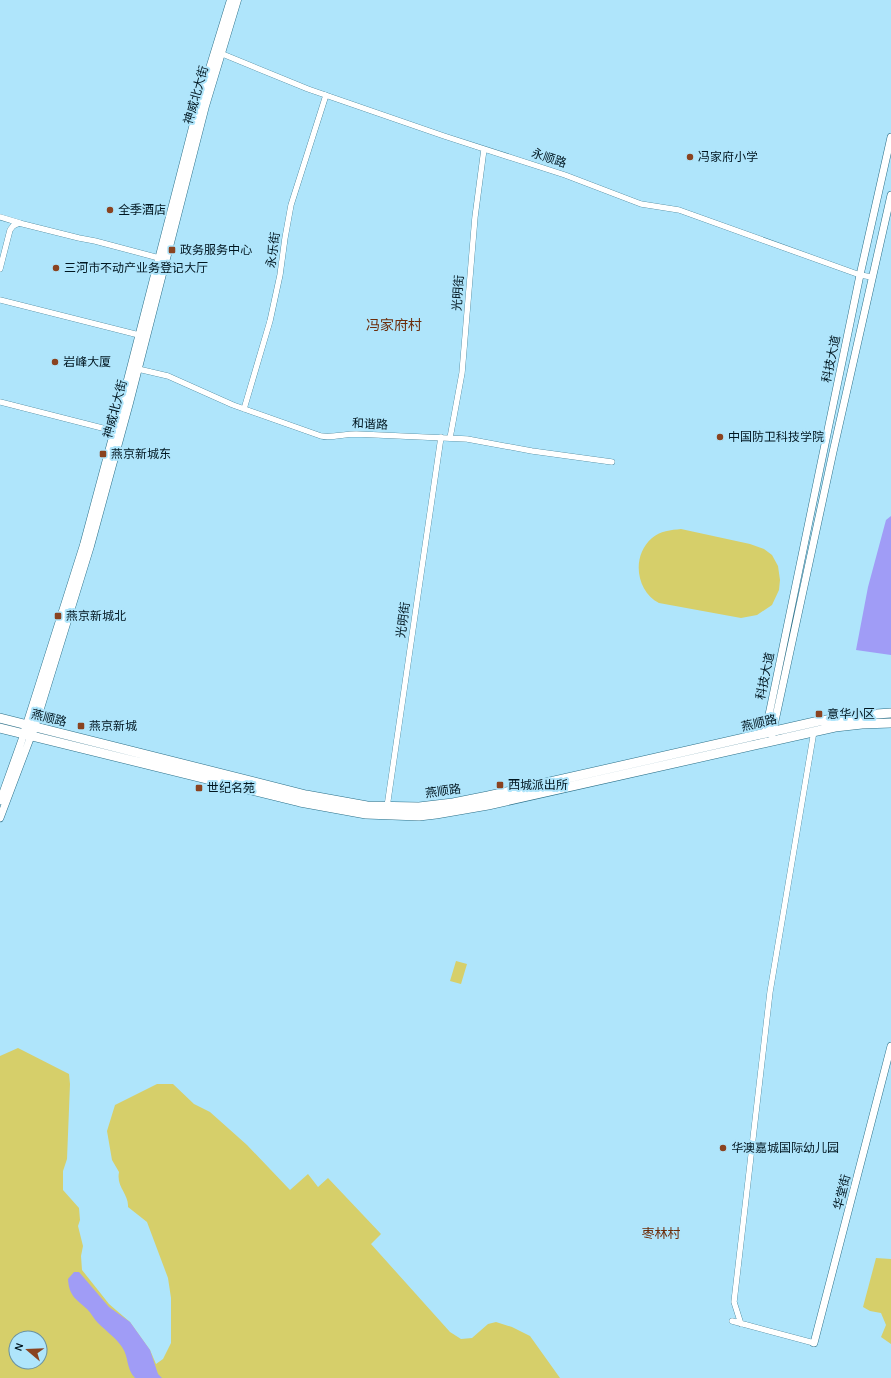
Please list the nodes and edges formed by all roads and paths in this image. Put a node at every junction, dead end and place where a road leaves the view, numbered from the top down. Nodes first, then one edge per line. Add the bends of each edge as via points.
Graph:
1 (231, 0) edge
2 (237, 0) edge
3 (220, 53) junction
4 (326, 95) junction
5 (891, 138) edge
6 (484, 149) junction
7 (891, 195) edge
8 (0, 218) edge
9 (21, 223) junction
10 (159, 258) junction
11 (0, 269) edge
12 (860, 275) junction
13 (872, 278) junction
14 (0, 300) edge
15 (140, 335) junction
16 (138, 369) junction
17 (0, 402) edge
18 (244, 409) junction
19 (114, 431) junction
20 (441, 437) junction
21 (450, 438) junction
22 (612, 462) dead end
23 (891, 713) edge
24 (0, 718) edge
25 (891, 723) edge
26 (0, 728) edge
27 (29, 731) junction
28 (814, 731) junction
29 (769, 736) junction
30 (0, 801) edge
31 (387, 807) junction
32 (0, 818) edge
33 (891, 1046) edge
34 (732, 1321) dead end
35 (741, 1324) junction
36 (814, 1343) joint

1 - 10 main road, 神威北大街 via 199,104
2 - 3 main road, 神威北大街
3 - 4 street, 永顺路
3 - 16 main road, 神威北大街
4 - 6 street, 永顺路
4 - 18 street, 永乐街 via 291,205 270,321
5 - 12 street, 科技大道
6 - 12 street, 永顺路 via 565,175 641,204 679,210
6 - 21 street, 光明街 via 475,217 462,373
7 - 13 street, 科技大道
8 - 9 street
9 - 10 street
9 - 11 street via 11,228
10 - 15 main road, 神威北大街
12 - 13 street, 永顺路
12 - 29 street, 科技大道
13 - 29 street, 科技大道
14 - 15 street
15 - 19 main road, 神威北大街
16 - 18 street, 和谐路 via 168,376
16 - 27 main road, 神威北大街 via 90,546
17 - 19 street
18 - 20 street, 和谐路 via 328,437 347,434
19 - 27 main road, 神威北大街 via 84,545
20 - 21 street, 和谐路
20 - 31 street, 光明街
21 - 22 street, 和谐路
23 - 29 main road, 燕顺路 via 837,718
24 - 27 main road, 燕顺路
25 - 28 main road, 燕顺路
26 - 27 main road, 燕顺路
27 - 29 main road, 燕顺路 via 300,802 366,814 419,816 488,805
27 - 30 street, 神威北大街
27 - 31 main road, 燕顺路 via 306,795
27 - 32 street, 神威北大街
28 - 29 main road, 燕顺路
28 - 35 street via 769,1000 734,1302
29 - 31 main road, 燕顺路 via 488,796 420,807
33 - 36 street, 华堂街
34 - 35 street
35 - 36 street

